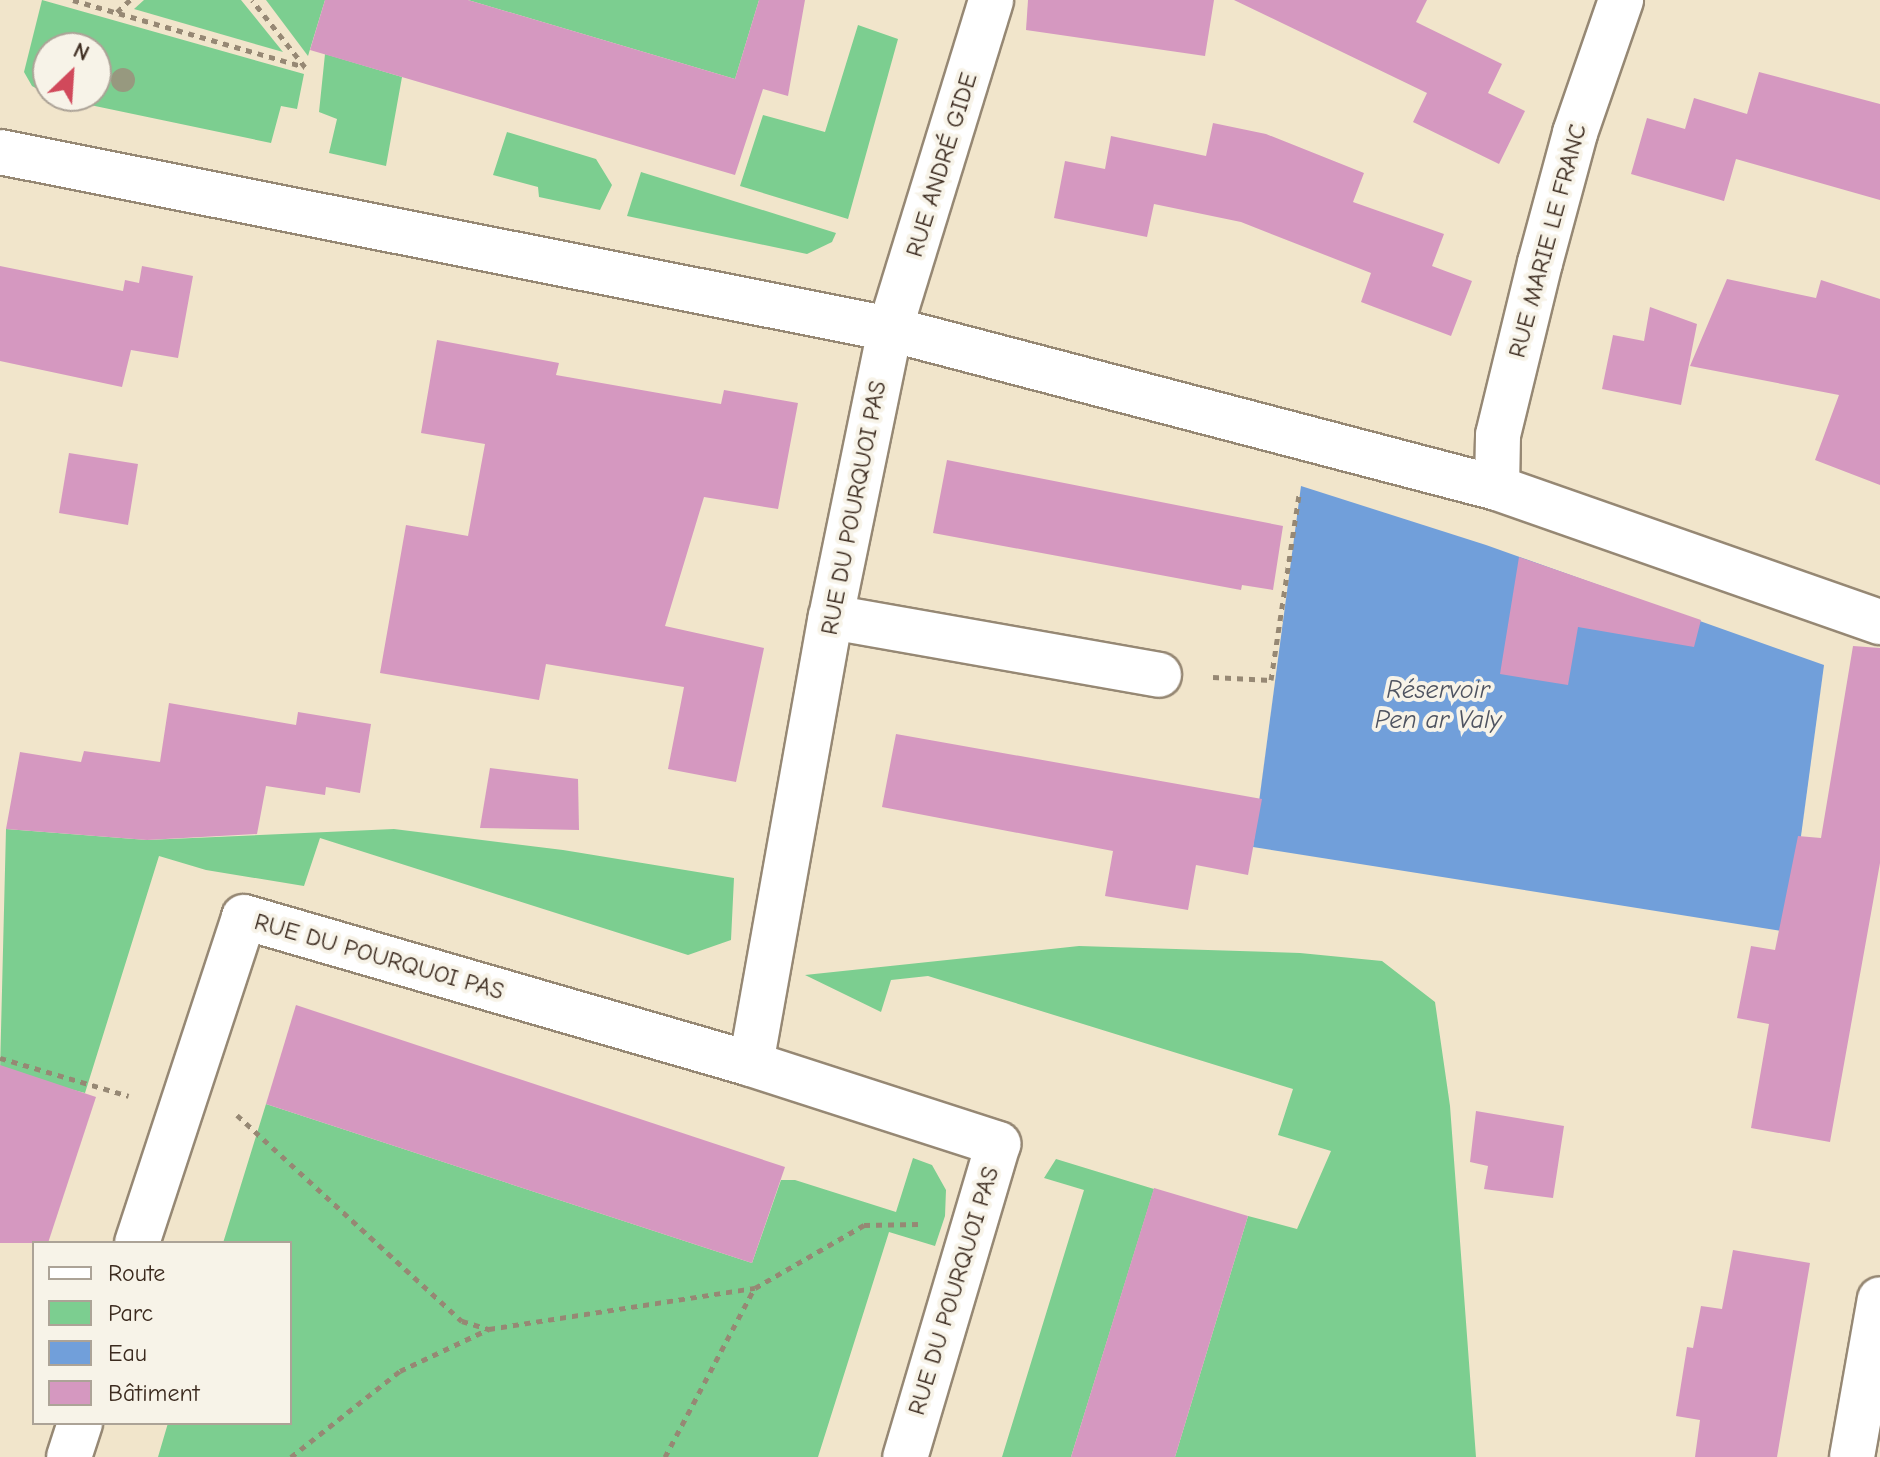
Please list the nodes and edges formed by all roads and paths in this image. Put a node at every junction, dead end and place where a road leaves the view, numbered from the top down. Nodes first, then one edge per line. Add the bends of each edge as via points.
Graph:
1 (73, 0) edge
2 (130, 0) edge
3 (252, 0) edge
4 (991, 0) edge
5 (1621, 0) edge
6 (116, 13) junction
7 (0, 152) edge
8 (890, 329) junction
9 (1308, 437) junction
10 (1497, 488) junction
11 (831, 617) junction
12 (1880, 622) edge
13 (1159, 675) joint
14 (0, 1058) edge
15 (751, 1064) junction
16 (185, 1093) junction
17 (977, 1222) junction
18 (138, 1241) edge
19 (755, 1288) junction
20 (1880, 1299) edge
21 (489, 1329) junction
22 (79, 1425) edge
23 (69, 1457) edge
24 (291, 1457) edge
25 (665, 1457) edge
26 (905, 1457) edge
27 (1852, 1457) edge

1 - 6 path
2 - 6 path
3 - 6 path via 305,67
4 - 8 street, RUE ANDRÉ GIDE
5 - 10 street, RUE MARIE LE FRANC via 1575,133 1540,263 1498,435
7 - 8 street
8 - 9 street
8 - 11 street, RUE DU POURQUOI PAS
9 - 10 street
9 - 13 path via 1271,680
10 - 12 street
11 - 13 street
11 - 15 street, RUE DU POURQUOI PAS
14 - 16 path
15 - 16 street, RUE DU POURQUOI PAS via 244,917
15 - 17 street, RUE DU POURQUOI PAS via 998,1144
16 - 18 street, RUE DU POURQUOI PAS
16 - 21 path via 462,1321
17 - 19 path via 864,1225
17 - 26 street, RUE DU POURQUOI PAS
19 - 21 path
19 - 25 path
20 - 27 street
21 - 24 path via 400,1371
22 - 23 street

